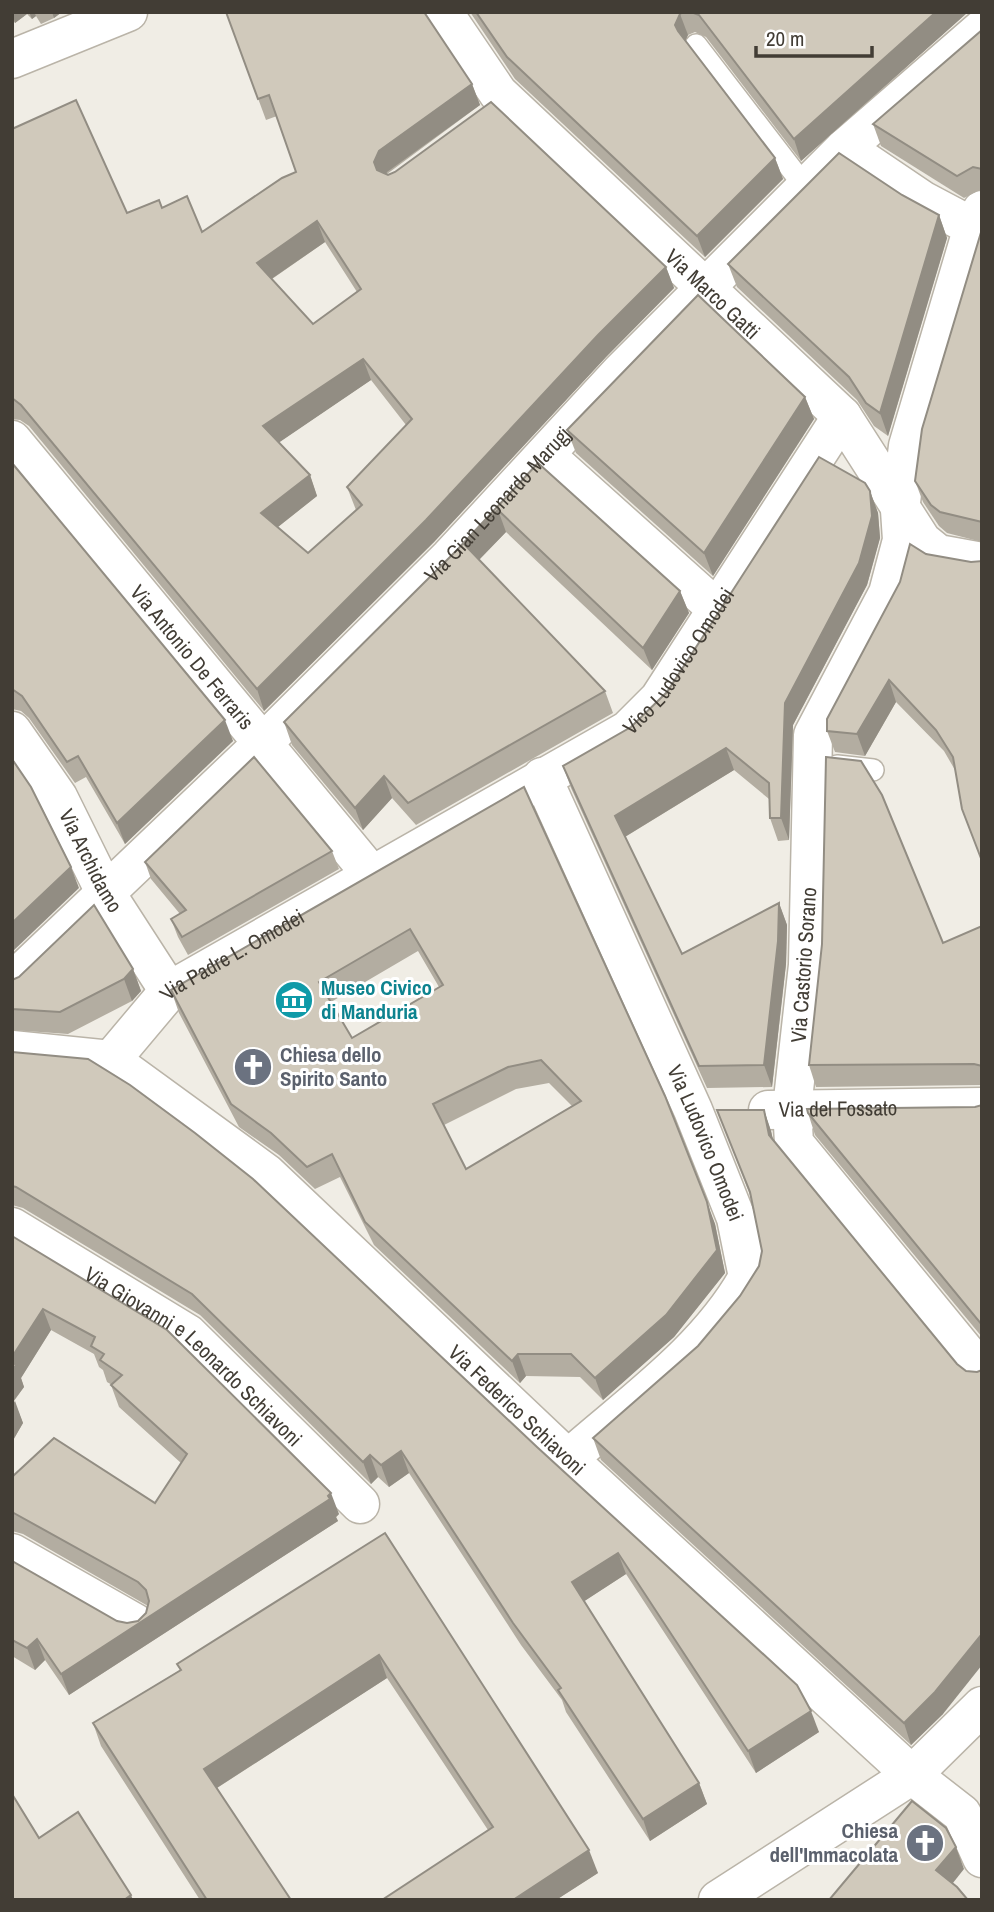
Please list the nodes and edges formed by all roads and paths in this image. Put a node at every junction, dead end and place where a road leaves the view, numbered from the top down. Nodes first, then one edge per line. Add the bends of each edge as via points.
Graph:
1 (443, 12) edge
2 (119, 14) edge
3 (982, 29) edge
4 (696, 45) edge
5 (12, 59) edge
6 (845, 148) junction
7 (806, 188) junction
8 (977, 230) edge
9 (708, 289) junction
10 (842, 416) junction
11 (12, 440) edge
12 (545, 455) junction
13 (900, 510) junction
14 (982, 562) edge
15 (717, 609) junction
16 (12, 731) edge
17 (264, 742) junction
18 (813, 763) junction
19 (873, 769) dead end
20 (542, 777) junction
21 (371, 874) junction
22 (105, 892) junction
23 (12, 982) edge
24 (169, 990) junction
25 (12, 1049) edge
26 (111, 1060) junction
27 (982, 1107) edge
28 (792, 1108) junction
29 (693, 1110) junction
30 (12, 1227) edge
31 (982, 1371) edge
32 (568, 1459) junction
33 (360, 1504) dead end
34 (12, 1553) edge
35 (135, 1623) edge
36 (982, 1706) edge
37 (912, 1776) junction
38 (982, 1858) edge
39 (718, 1900) edge

1 - 9 street, Via Marco Gatti via 498,93 496,110
2 - 5 street
3 - 6 street, Via Gian Leonardo Marugj
4 - 7 lane
6 - 7 street, Via Gian Leonardo Marugj
6 - 8 street via 922,200
7 - 9 street, Via Gian Leonardo Marugj
8 - 13 street, Via Castorio Sorano via 908,446
9 - 10 street, Via Marco Gatti
9 - 12 street, Via Gian Leonardo Marugj via 621,372
10 - 13 street, Via Marco Gatti
10 - 15 street, Vico Ludovico Omodei
11 - 17 street, Via Antonio De Ferraris
12 - 15 street
12 - 17 street, Via Gian Leonardo Marugj
13 - 14 street, Via Marco Gatti via 922,541 938,554
13 - 18 street, Via Castorio Sorano via 902,540 888,593 813,736
15 - 20 street, Vico Ludovico Omodei via 659,699 628,730
16 - 22 street, Via Archidamo via 58,797
17 - 21 street, Via Antonio De Ferraris
17 - 22 street, Via Gian Leonardo Marugj
18 - 19 lane
18 - 28 street, Via Castorio Sorano via 808,965
20 - 21 street, Vico Ludovico Omodei
20 - 29 street, Via Ludovico Omodei
21 - 24 street, Via Padre L. Omodei
22 - 23 street, Via Gian Leonardo Marugj
22 - 24 street, Via Archidamo
24 - 26 street, Via Padre L. Omodei
25 - 26 street
26 - 32 street, Via Federico Schiavoni via 266,1173
27 - 28 street, Via del Fossato
28 - 29 street, Via del Fossato
28 - 31 street, Via Castorio Sorano via 794,1143
29 - 32 street, Via Ludovico Omodei via 736,1218 748,1277 732,1305 686,1355
30 - 33 street, Via Giovanni e Leonardo Schiavoni via 188,1334
32 - 37 street, Via Federico Schiavoni
34 - 35 street
36 - 37 street
37 - 38 street, Via Federico Schiavoni via 962,1814
37 - 39 street

